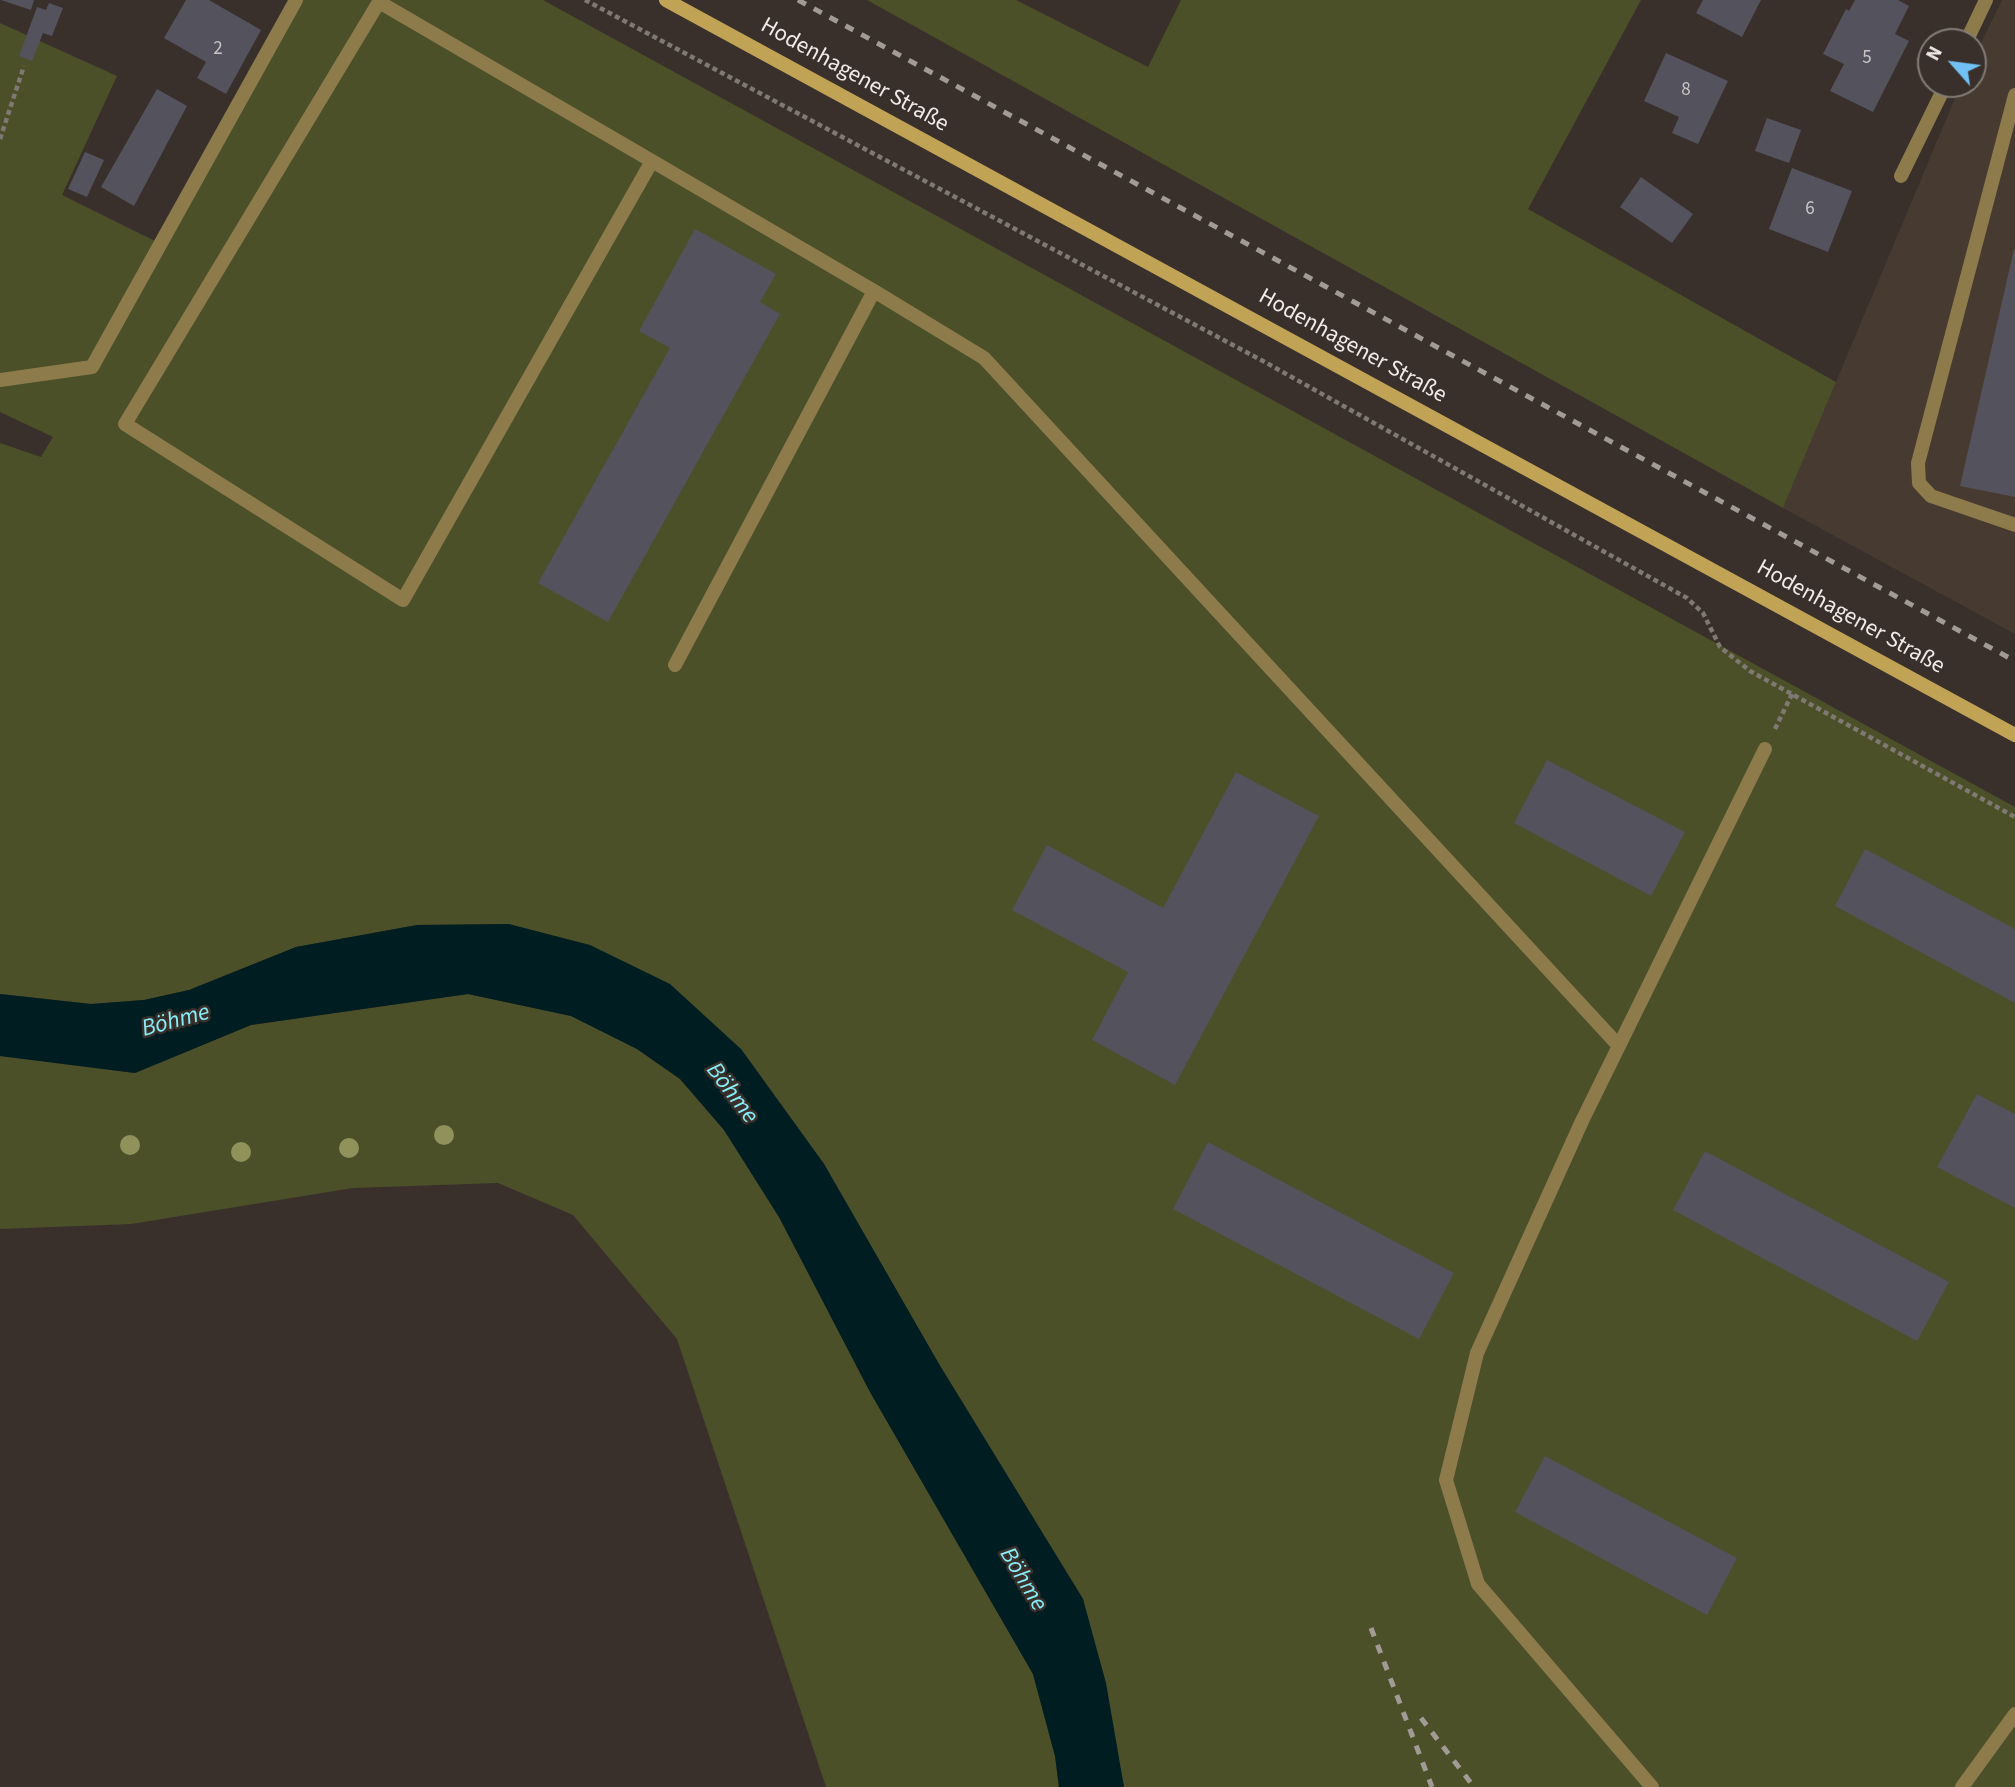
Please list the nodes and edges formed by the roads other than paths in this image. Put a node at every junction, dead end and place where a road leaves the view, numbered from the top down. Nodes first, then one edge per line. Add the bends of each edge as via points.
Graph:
1 (296, 0) edge
2 (666, 0) edge
3 (1986, 0) edge
4 (1973, 28) edge
5 (2015, 95) edge
6 (1939, 98) edge
7 (652, 161) junction
8 (1901, 176) dead end
9 (874, 291) junction
10 (0, 380) edge
11 (2015, 525) edge
12 (675, 665) dead end
13 (2015, 735) edge
14 (1765, 749) road end
15 (1619, 1046) junction
16 (2015, 1714) edge
17 (1652, 1787) edge
18 (1962, 1787) edge

1 - 10 street via 92,367
2 - 13 main road, Hodenhagener Straße
3 - 4 street
5 - 11 street via 1918,463 1919,483 1931,496
6 - 8 street
7 - 7 street via 379,2 125,424 403,600
7 - 9 street
9 - 12 street
9 - 15 street via 984,358
14 - 15 street
15 - 17 street via 1477,1353 1446,1480 1478,1584
16 - 18 street

